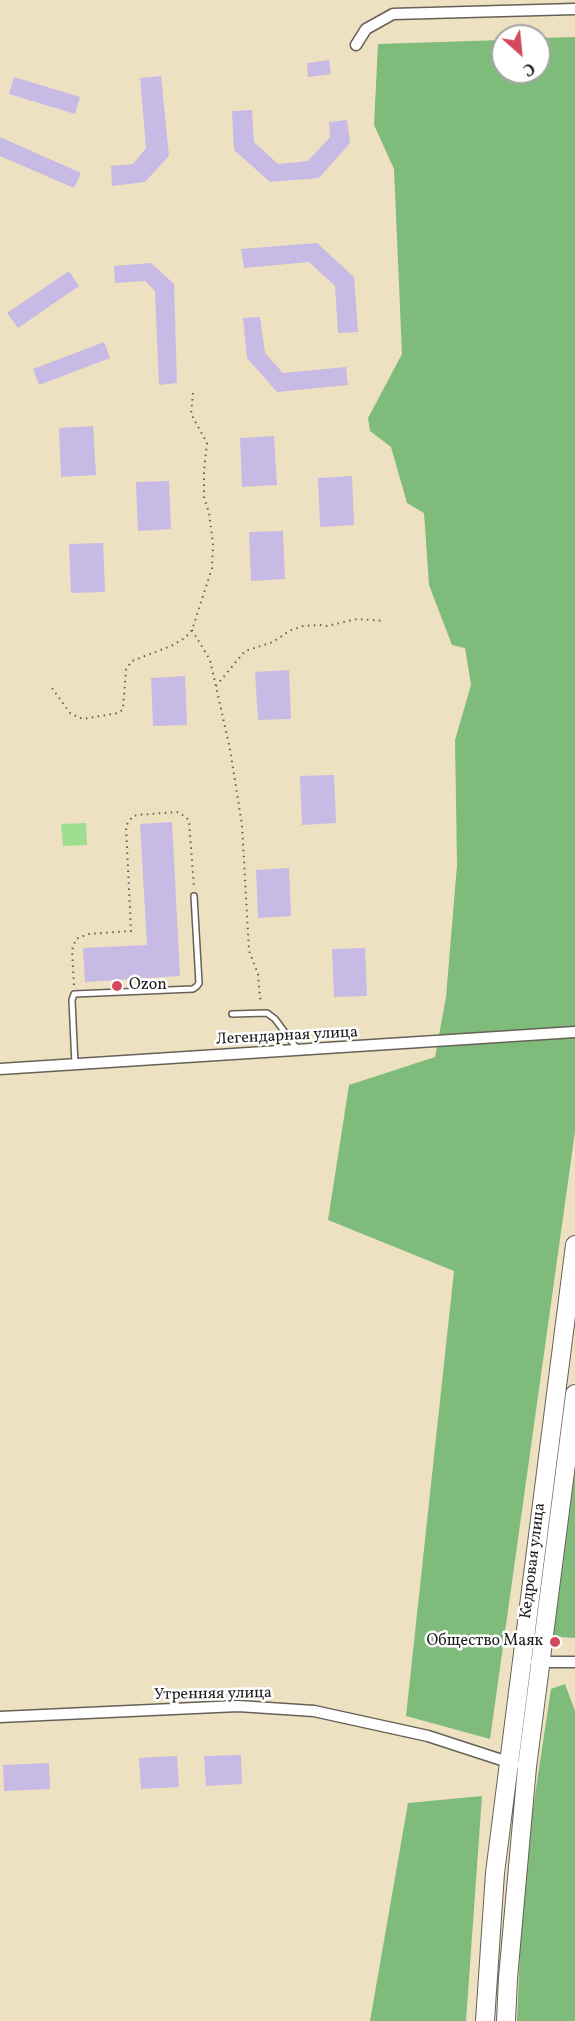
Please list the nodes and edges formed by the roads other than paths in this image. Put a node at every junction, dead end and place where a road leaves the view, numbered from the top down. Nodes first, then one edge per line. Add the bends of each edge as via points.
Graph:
1 (575, 9) edge
2 (356, 45) dead end
3 (194, 896) road end
4 (232, 1014) dead end
5 (575, 1032) edge
6 (298, 1051) junction
7 (75, 1065) junction
8 (0, 1069) edge
9 (575, 1245) edge
10 (575, 1394) edge
11 (521, 1662) junction
12 (540, 1662) junction
13 (574, 1663) edge
14 (0, 1717) edge
15 (508, 1762) junction
16 (527, 1767) junction
17 (485, 2021) edge
18 (507, 2021) edge

1 - 2 street via 393,14 366,29
3 - 7 lane via 198,986 74,994
4 - 6 lane via 267,1013
5 - 6 street, Легендарная улица
6 - 7 street, Легендарная улица
7 - 8 street, Легендарная улица
9 - 11 main road, Кедровая улица
10 - 12 main road, Кедровая улица
11 - 12 street
11 - 15 main road, Кедровая улица
12 - 13 street
12 - 16 main road, Кедровая улица
14 - 15 street, Утренняя улица via 238,1706 314,1711 428,1736
15 - 16 street, Утренняя улица
15 - 17 main road, Кедровая улица via 495,1873
16 - 18 main road, Кедровая улица

